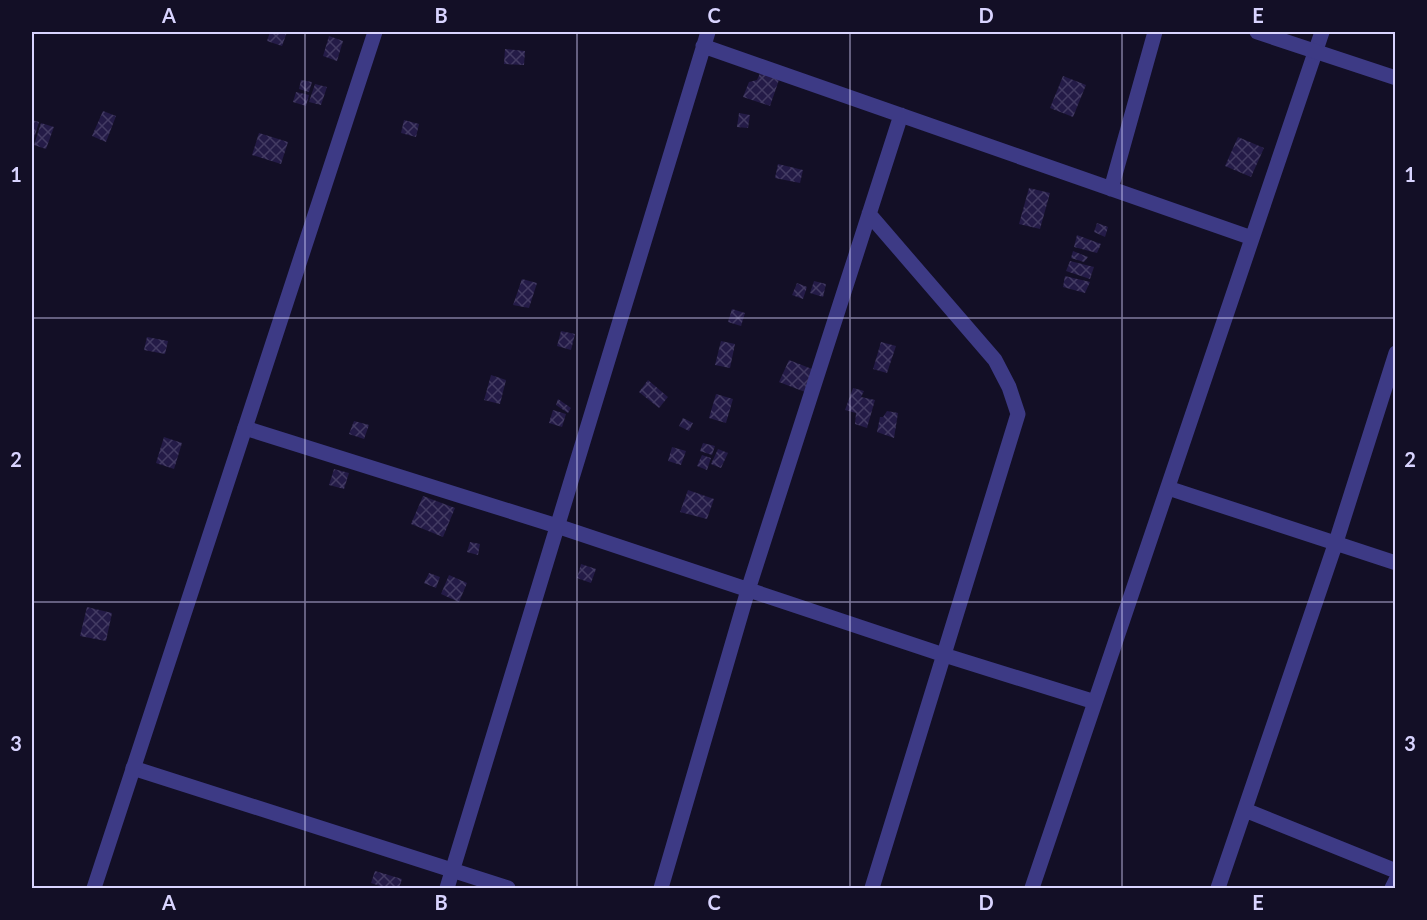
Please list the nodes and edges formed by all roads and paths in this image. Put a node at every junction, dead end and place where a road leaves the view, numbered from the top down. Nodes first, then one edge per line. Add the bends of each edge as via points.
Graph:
1 (375, 32) edge
2 (1155, 32) edge
3 (1257, 32) edge
4 (1323, 32) edge
5 (705, 39) edge
6 (1316, 52) junction
7 (1395, 78) edge
8 (901, 115) junction
9 (1111, 189) junction
10 (869, 214) junction
11 (1252, 238) junction
12 (1395, 353) edge
13 (245, 428) junction
14 (1168, 488) junction
15 (557, 526) junction
16 (1336, 542) junction
17 (1395, 563) edge
18 (748, 590) junction
19 (944, 655) junction
20 (1095, 702) junction
21 (134, 768) junction
22 (1245, 810) junction
23 (453, 870) junction
24 (1395, 871) edge
25 (1395, 880) edge
26 (94, 888) edge
27 (447, 888) edge
28 (508, 888) edge
29 (661, 888) edge
30 (872, 888) edge
31 (1032, 888) edge
32 (1218, 888) edge
33 (1392, 888) edge

1 - 13 street
2 - 9 street
3 - 6 street
4 - 6 street
5 - 8 street
5 - 15 street
6 - 7 street
6 - 11 street
8 - 9 street
8 - 10 street
9 - 11 street
10 - 18 street
10 - 19 street via 995,360 1018,414
11 - 14 street
12 - 16 street
13 - 15 street
13 - 21 street
14 - 16 street
14 - 20 street
15 - 18 street
15 - 23 street
16 - 17 street
16 - 22 street
18 - 19 street
18 - 29 street
19 - 20 street
19 - 30 street
20 - 31 street
21 - 23 street
21 - 26 street
22 - 24 street
22 - 32 street
23 - 27 street
23 - 28 street
25 - 33 street

